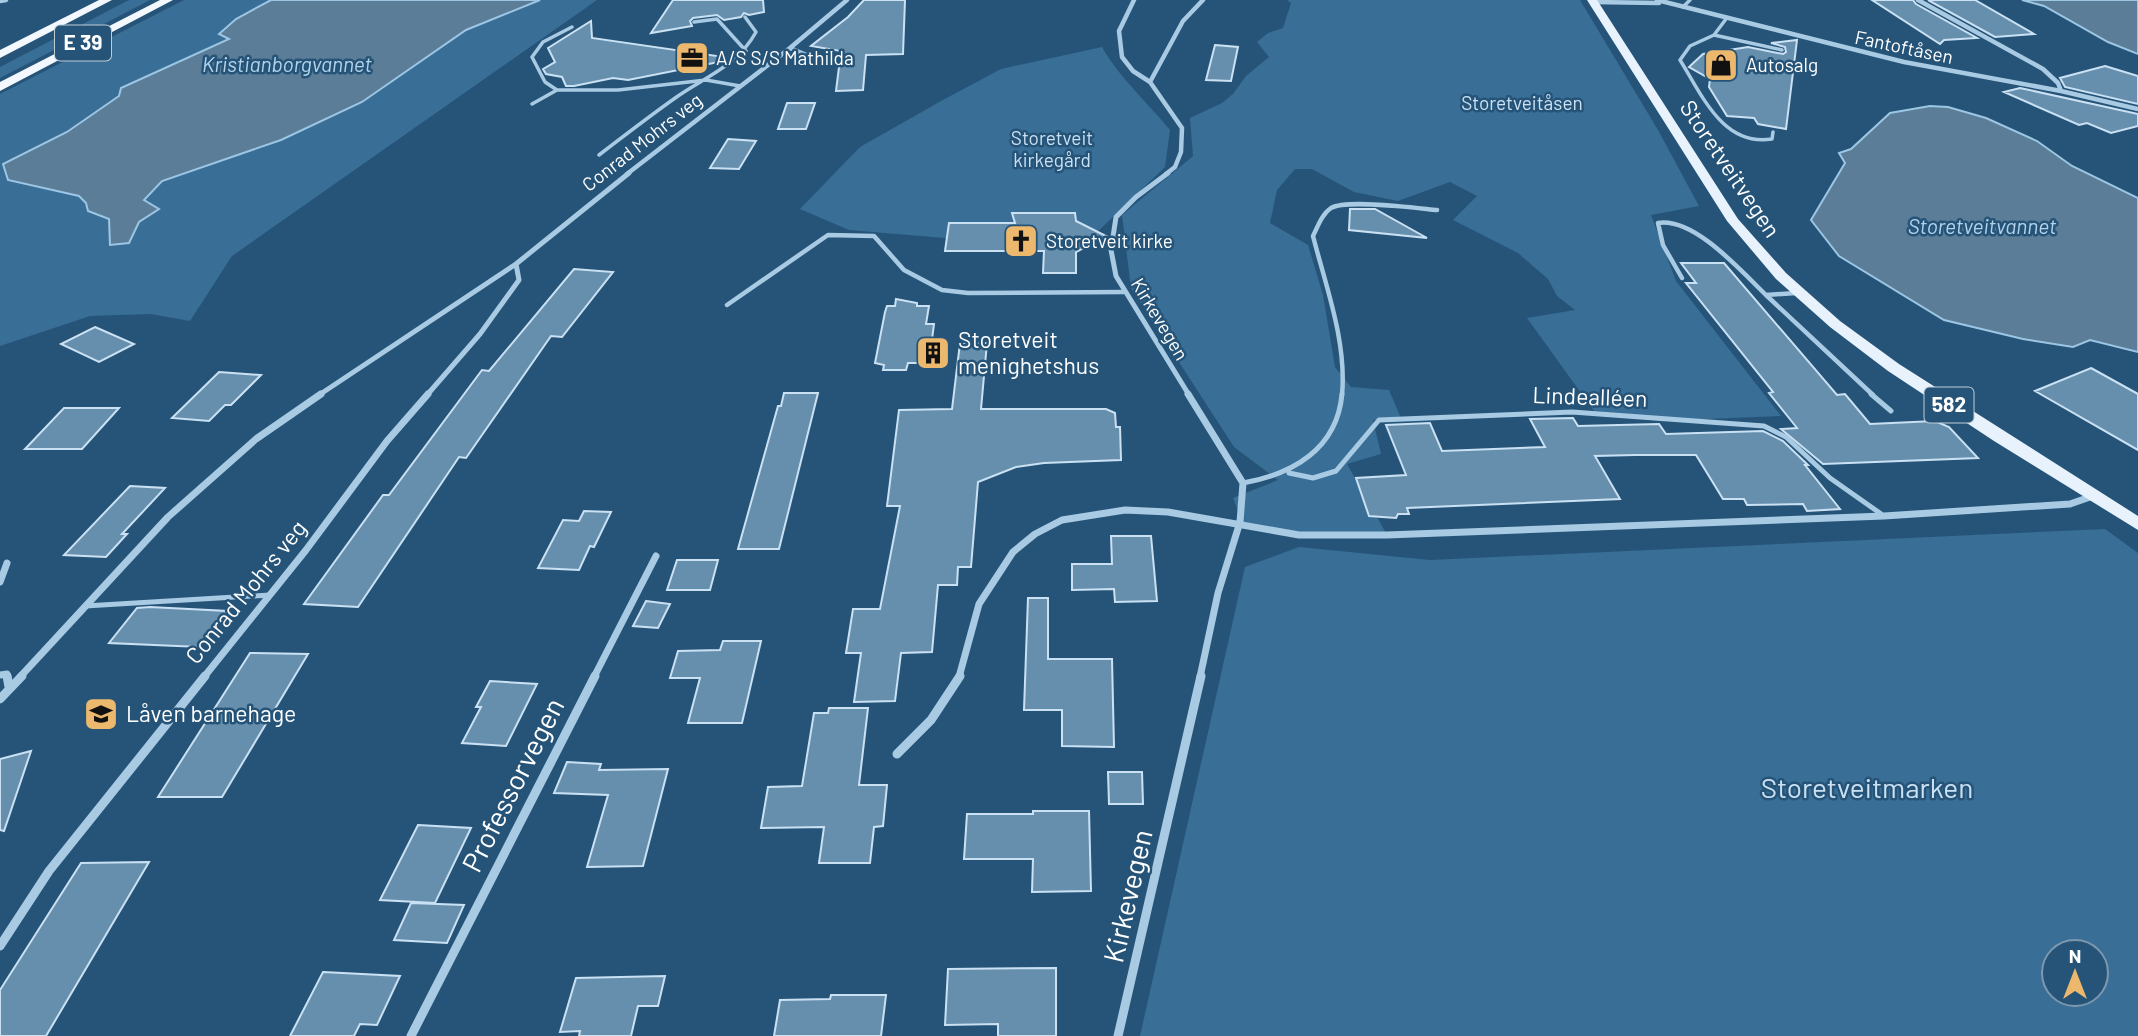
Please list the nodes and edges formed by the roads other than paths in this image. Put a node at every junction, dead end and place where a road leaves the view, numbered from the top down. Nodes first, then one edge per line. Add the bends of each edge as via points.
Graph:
1 (6, 0) edge
2 (107, 0) edge
3 (168, 0) edge
4 (847, 0) edge
5 (1134, 0) edge
6 (1203, 0) edge
7 (1657, 0) edge
8 (1690, 0) edge
9 (1918, 0) edge
10 (0, 1) edge
11 (1593, 1) edge
12 (1667, 2) junction
13 (1682, 7) junction
14 (745, 17) dead end
15 (1726, 19) junction
16 (694, 22) dead end
17 (572, 27) dead end
18 (1714, 35) junction
19 (790, 48) junction
20 (1783, 50) dead end
21 (746, 51) junction
22 (0, 55) edge
23 (837, 58) dead end
24 (706, 80) junction
25 (1150, 82) junction
26 (740, 86) junction
27 (0, 87) edge
28 (557, 90) junction
29 (2061, 91) junction
30 (532, 104) dead end
31 (2138, 109) edge
32 (1773, 132) dead end
33 (599, 155) dead end
34 (1437, 210) dead end
35 (516, 264) junction
36 (1682, 278) dead end
37 (1124, 292) junction
38 (1796, 292) junction
39 (1766, 295) junction
40 (727, 305) dead end
41 (1891, 411) dead end
42 (1289, 473) junction
43 (1242, 483) junction
44 (2094, 496) junction
45 (1884, 516) junction
46 (1240, 523) junction
47 (2138, 524) edge
48 (656, 556) dead end
49 (7, 563) dead end
50 (0, 582) edge
51 (270, 595) junction
52 (85, 606) junction
53 (0, 675) edge
54 (9, 687) junction
55 (0, 699) edge
56 (897, 754) dead end
57 (0, 946) edge
58 (411, 1036) edge
59 (1118, 1036) edge

1 - 10 street
2 - 22 highway, E 39
3 - 27 highway, E 39
4 - 19 street, Conrad Mohrs veg
5 - 25 street, Kirkevegen via 1119,31 1122,57
6 - 25 street via 1177,26 1162,66
7 - 12 street
8 - 13 lane
9 - 29 street via 2043,69
11 - 12 street
11 - 38 main road, Storetveitvegen / 582 via 1733,220
12 - 13 street, Fantoftåsen
13 - 15 street, Fantoftåsen
14 - 21 lane via 756,32
15 - 18 lane
15 - 29 street, Fantoftåsen via 1904,62
16 - 21 lane via 717,19
17 - 28 lane via 533,52 545,82
18 - 20 lane
18 - 32 lane via 1690,46 1680,60 1726,129 1765,142 1772,139
19 - 23 street via 811,57
19 - 26 street, Conrad Mohrs veg
21 - 24 lane
24 - 26 lane
24 - 28 lane via 618,90
24 - 33 lane
25 - 37 street, Kirkevegen via 1182,128 1181,152 1175,167 1116,217 1111,250
26 - 35 street, Conrad Mohrs veg
28 - 30 lane
29 - 31 street, Fantoftåsen
34 - 42 lane via 1333,207 1317,227 1313,236 1339,341 1343,398 1334,426 1307,460
35 - 51 street, Conrad Mohrs veg via 519,279 480,334 387,441
35 - 52 street, Conrad Mohrs veg via 256,439 168,517
36 - 39 lane via 1663,246 1658,223 1669,220 1684,226
37 - 40 lane via 942,290 904,270 874,236 828,235
37 - 43 street, Kirkevegen
38 - 39 lane
38 - 44 main road, Storetveitvegen / 582 via 1909,379
39 - 41 lane
42 - 43 lane
42 - 45 lane, Lindealléen via 1313,478 1336,471 1379,420 1572,412 1763,426 1786,437 1830,478
43 - 46 street, Kirkevegen
44 - 45 street via 2070,504
44 - 47 main road, Storetveitvegen / 582
45 - 46 street via 1387,536 1299,535
46 - 56 street via 1125,510 1062,520 1035,534 1013,552 979,604 962,673 931,720
46 - 59 street, Kirkevegen via 1218,593
48 - 58 street, Professorvegen
49 - 50 street
51 - 52 lane
51 - 57 street, Conrad Mohrs veg via 49,871
52 - 54 street, Conrad Mohrs veg
53 - 54 street via 7,674
54 - 55 street, Conrad Mohrs veg

